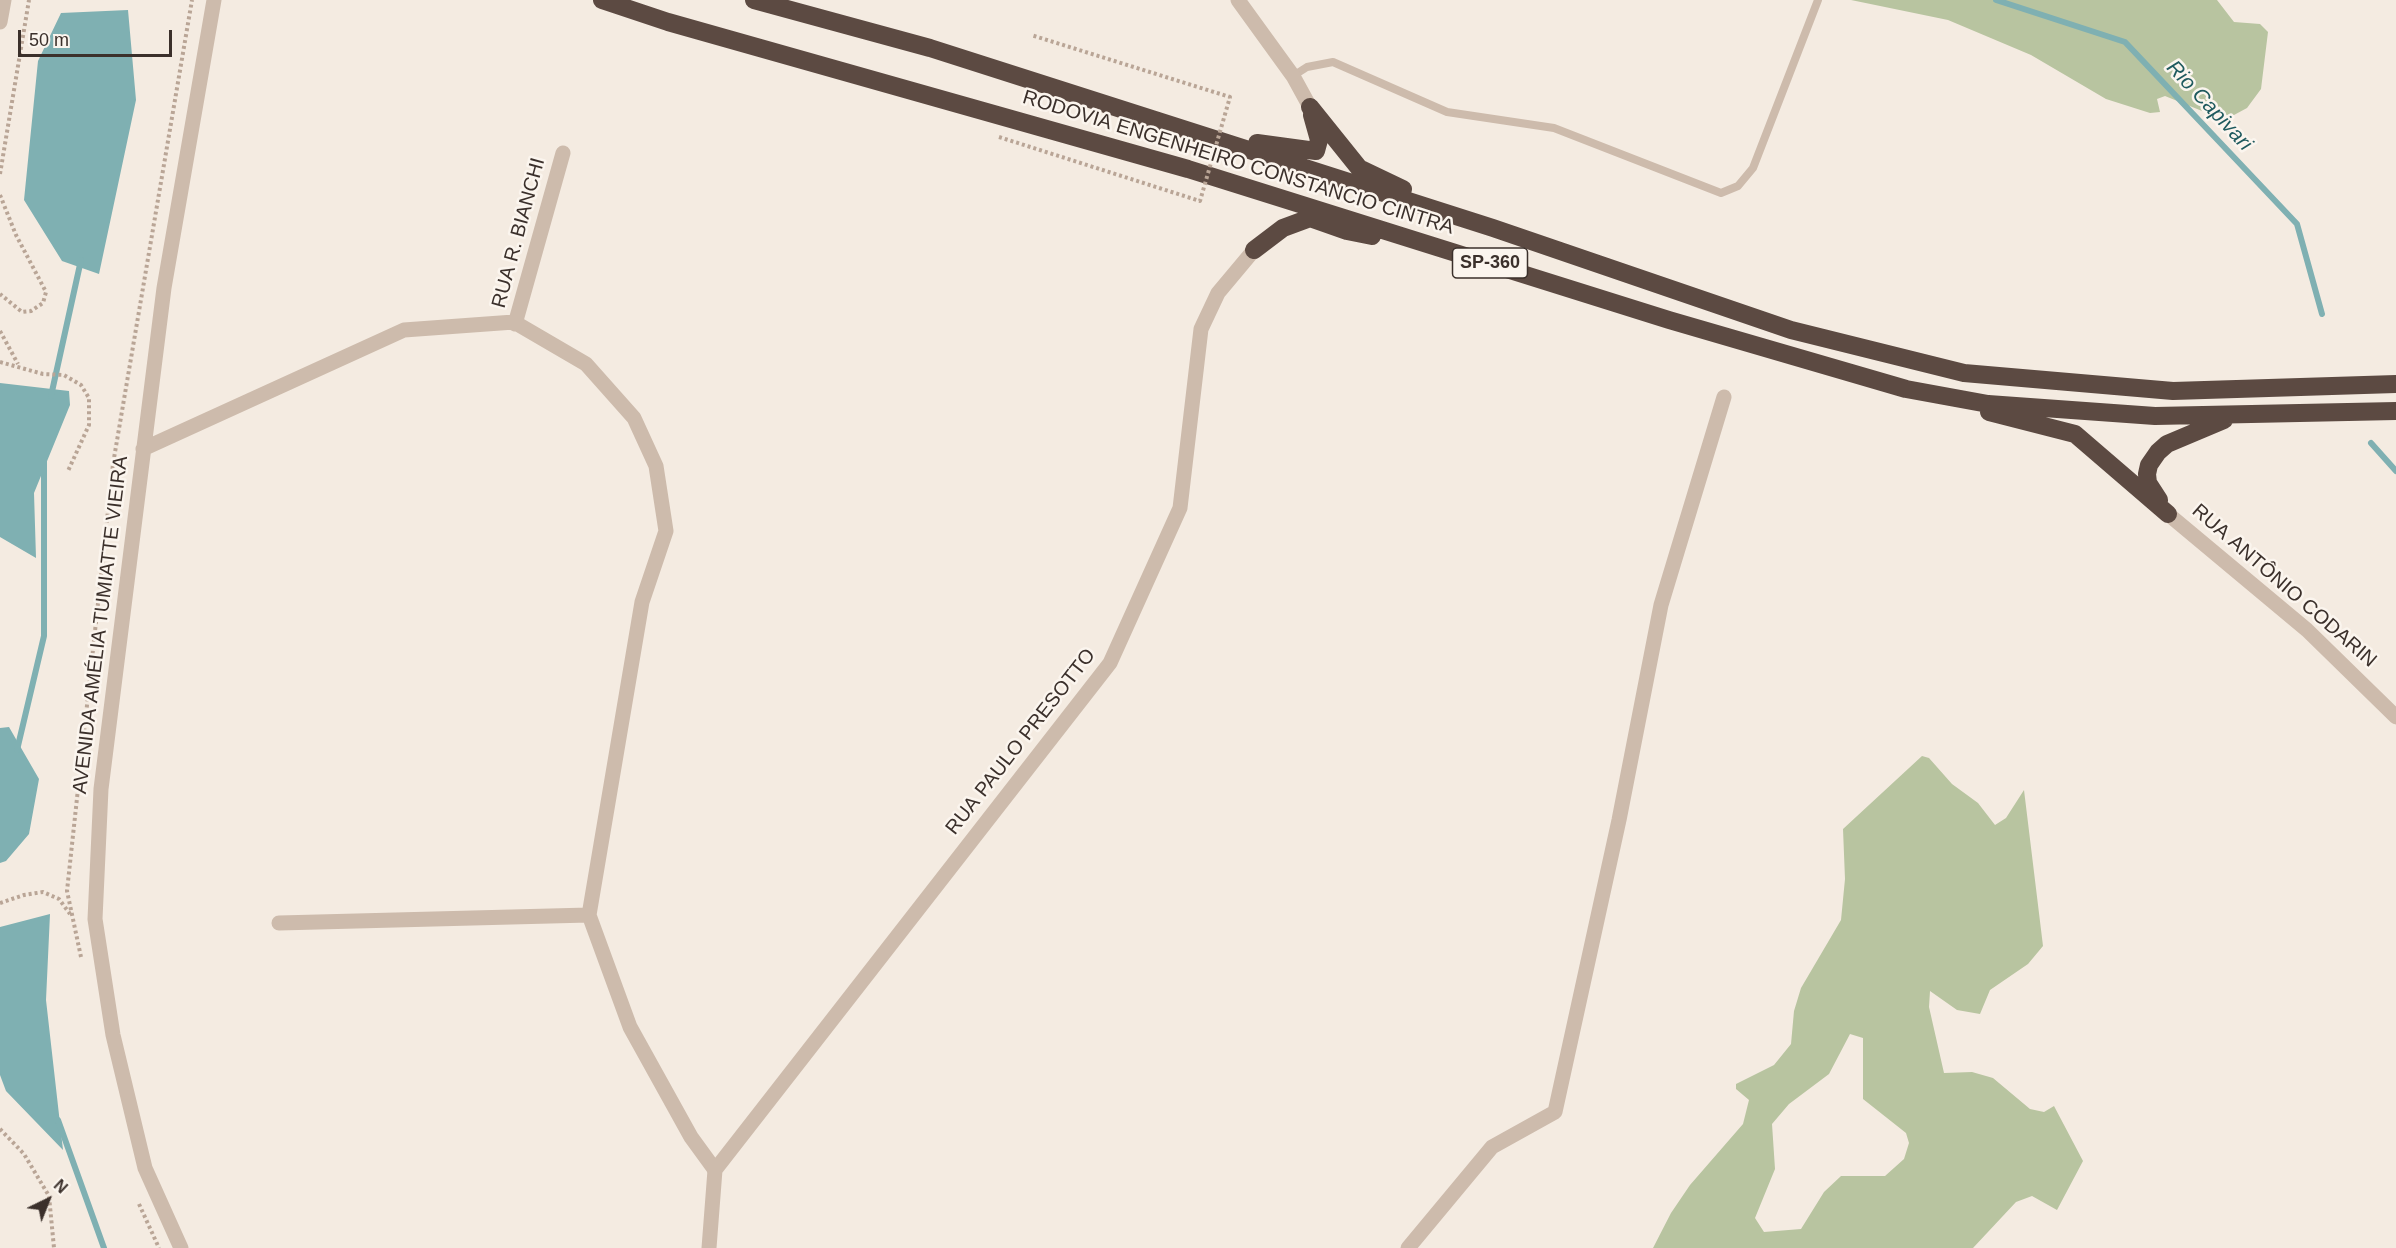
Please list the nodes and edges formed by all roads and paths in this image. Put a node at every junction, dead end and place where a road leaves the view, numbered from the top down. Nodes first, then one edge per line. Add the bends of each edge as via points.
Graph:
1 (4, 0) edge
2 (29, 0) edge
3 (192, 0) edge
4 (214, 0) edge
5 (602, 0) edge
6 (754, 0) edge
7 (1238, 0) edge
8 (1818, 0) edge
9 (0, 22) edge
10 (1031, 35) dead end
11 (1293, 76) junction
12 (1310, 107) junction
13 (1200, 134) junction
14 (999, 137) dead end
15 (563, 153) dead end
16 (1188, 169) junction
17 (0, 174) edge
18 (0, 195) edge
19 (1493, 228) junction
20 (1254, 250) junction
21 (1451, 250) junction
22 (0, 294) edge
23 (515, 324) junction
24 (0, 331) edge
25 (0, 362) edge
26 (19, 365) junction
27 (2396, 384) edge
28 (1906, 389) junction
29 (1724, 397) dead end
30 (2396, 411) edge
31 (2361, 413) junction
32 (2233, 417) junction
33 (2396, 418) edge
34 (143, 449) junction
35 (68, 471) dead end
36 (2168, 514) junction
37 (2396, 717) edge
38 (66, 891) dead end
39 (0, 903) edge
40 (589, 915) junction
41 (72, 917) dead end
42 (279, 923) dead end
43 (0, 1129) edge
44 (715, 1170) junction
45 (54, 1248) edge
46 (181, 1248) edge
47 (709, 1248) edge
48 (1408, 1248) edge

1 - 9 street
2 - 17 path
3 - 38 path via 113,464
4 - 34 street, AVENIDA AMÉLIA TUMIATTE VIEIRA via 164,288
5 - 16 highway, RODOVIA ENGENHEIRO CONSTANCIO CINTRA / SP-360
6 - 13 highway, RODOVIA ENGENHEIRO CONSTANCIO CINTRA / SP-360 via 930,48
7 - 11 street
8 - 11 lane via 1753,168 1738,186 1721,193 1554,128 1447,111 1334,62 1307,67
10 - 14 path, bridge via 1230,97 1200,201
11 - 12 street
12 - 13 highway via 1319,140 1316,151
12 - 19 highway via 1359,168
13 - 19 highway, RODOVIA ENGENHEIRO CONSTANCIO CINTRA / SP-360
15 - 23 street, RUA R. BIANCHI
16 - 20 highway via 1275,204 1277,220
16 - 21 highway, RODOVIA ENGENHEIRO CONSTANCIO CINTRA / SP-360
18 - 22 path via 46,292 43,303 22,312
19 - 27 highway, RODOVIA ENGENHEIRO CONSTANCIO CINTRA / SP-360 via 1791,330 1964,373 2173,391
20 - 21 highway via 1283,228 1310,218 1347,231
20 - 44 street, RUA PAULO PRESOTTO via 1218,293 1201,329 1180,508 1110,663
21 - 28 highway, RODOVIA ENGENHEIRO CONSTANCIO CINTRA / SP-360 via 1669,320
23 - 34 street via 404,330
23 - 40 street via 586,364 634,418 656,466 666,531 642,602
24 - 26 path
25 - 26 path
26 - 35 path via 43,374 64,375 81,385 89,398 89,425
28 - 32 highway, RODOVIA ENGENHEIRO CONSTANCIO CINTRA / SP-360 via 1988,404 2155,416
28 - 36 highway via 2075,434
29 - 48 street via 1661,605 1555,1112 1492,1147
30 - 31 highway, RODOVIA ENGENHEIRO CONSTANCIO CINTRA / SP-360
31 - 32 highway, RODOVIA ENGENHEIRO CONSTANCIO CINTRA / SP-360
31 - 33 highway
32 - 36 highway via 2167,444 2149,465 2148,483
34 - 46 street, AVENIDA AMÉLIA TUMIATTE VIEIRA via 101,789 95,919 113,1035 145,1168
36 - 37 street, RUA ANTÔNIO CODARIN via 2307,630
39 - 41 path via 43,892 59,899
40 - 42 street
40 - 44 street via 630,1027 691,1137
43 - 45 path via 24,1154 49,1196
44 - 47 street

